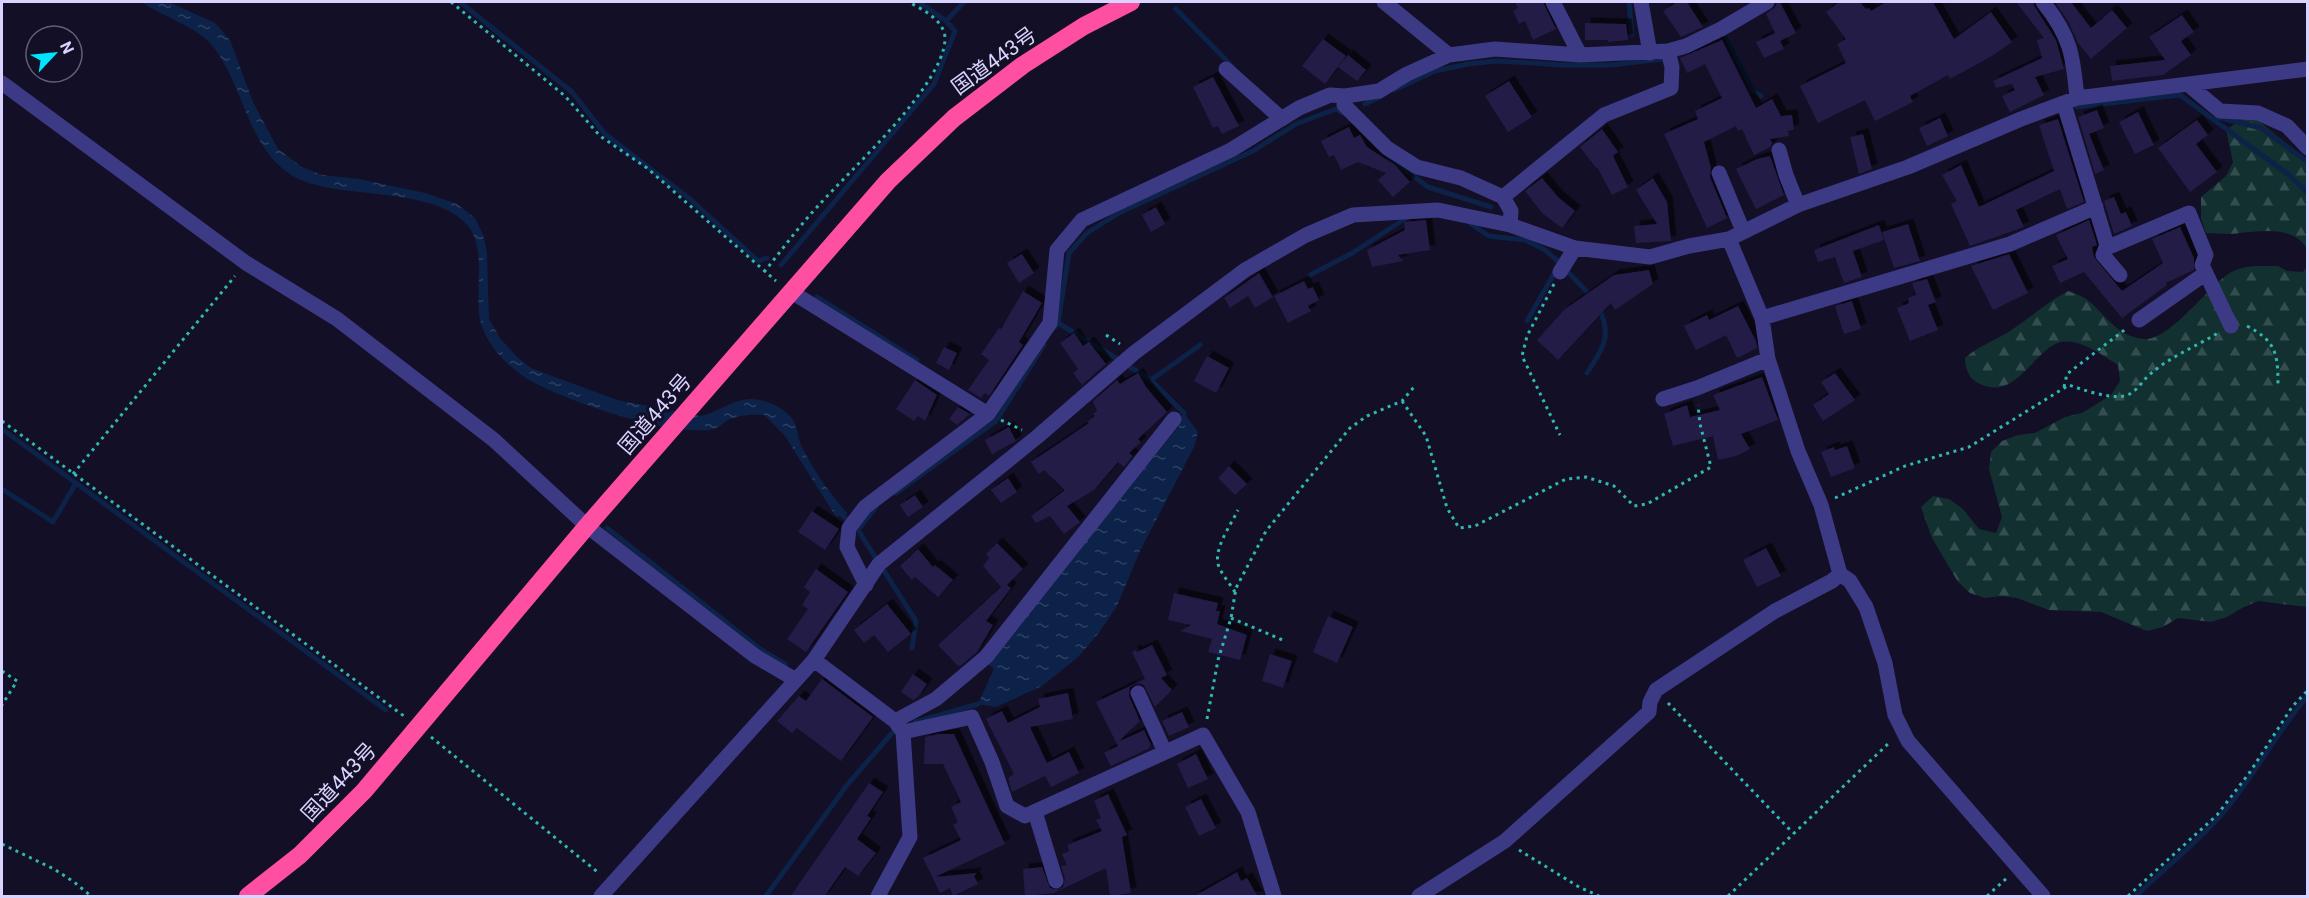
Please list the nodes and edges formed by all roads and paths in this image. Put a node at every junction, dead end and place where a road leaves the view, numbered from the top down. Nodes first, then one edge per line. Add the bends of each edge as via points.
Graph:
1 (451, 2) edge
2 (909, 2) edge
3 (1131, 2) edge
4 (1384, 2) edge
5 (1553, 2) edge
6 (1641, 2) edge
7 (1767, 2) edge
8 (2043, 2) edge
9 (1668, 51) junction
10 (1650, 53) junction
11 (1449, 55) junction
12 (1580, 55) junction
13 (1226, 69) dead end
14 (2307, 69) edge
15 (2, 83) edge
16 (2190, 86) junction
17 (1345, 96) junction
18 (2071, 101) junction
19 (1282, 119) junction
20 (2307, 148) edge
21 (1779, 150) dead end
22 (1719, 173) dead end
23 (1503, 197) junction
24 (1798, 205) junction
25 (2096, 207) junction
26 (1510, 225) junction
27 (1743, 231) junction
28 (1729, 239) junction
29 (2107, 244) junction
30 (1567, 260) junction
31 (246, 263) junction
32 (764, 272) junction
33 (2205, 273) junction
34 (2120, 275) dead end
35 (790, 291) junction
36 (1762, 318) junction
37 (2139, 320) joint
38 (2231, 326) junction
39 (1768, 359) junction
40 (2278, 385) dead end
41 (1414, 387) dead end
42 (1696, 388) junction
43 (2064, 389) junction
44 (1663, 399) dead end
45 (1402, 401) junction
46 (988, 414) junction
47 (1174, 419) dead end
48 (2, 421) edge
49 (1560, 435) dead end
50 (1037, 437) junction
51 (73, 474) junction
52 (1821, 505) junction
53 (1238, 510) dead end
54 (587, 526) junction
55 (1840, 574) junction
56 (866, 585) junction
57 (1235, 592) junction
58 (1231, 618) junction
59 (1285, 641) dead end
60 (814, 660) junction
61 (2, 671) edge
62 (796, 680) junction
63 (1656, 690) junction
64 (2307, 690) edge
65 (1138, 693) dead end
66 (2, 705) edge
67 (418, 727) junction
68 (899, 727) junction
69 (1203, 735) junction
70 (1894, 738) dead end
71 (1165, 752) junction
72 (1035, 812) junction
73 (1793, 833) junction
74 (1505, 841) junction
75 (2, 844) edge
76 (2017, 868) junction
77 (1056, 881) dead end
78 (613, 885) junction
79 (877, 896) edge
80 (91, 897) edge
81 (248, 897) edge
82 (601, 897) edge
83 (1274, 897) edge
84 (1419, 897) edge
85 (1599, 897) edge
86 (1728, 897) edge
87 (1987, 897) edge
88 (2043, 897) edge
89 (2128, 897) edge

1 - 32 path via 566,96 600,136 647,168
2 - 32 path via 943,28 945,39 938,65 920,96 817,207
3 - 35 highway, 国道443号 via 1023,65 954,118 888,181
4 - 11 street
5 - 12 street
6 - 10 street
7 - 9 street via 1721,29
8 - 18 street via 2068,40 2073,58
9 - 10 street
9 - 23 street via 1671,88 1604,115
10 - 12 street
11 - 12 street via 1495,49
11 - 17 street via 1378,91
13 - 19 street
14 - 16 street
15 - 31 street
16 - 18 street
16 - 20 street via 2220,111 2258,113 2287,126
17 - 19 street via 1330,95
17 - 23 street via 1344,105 1402,158
18 - 24 street via 1908,167
18 - 25 street
19 - 46 street via 1231,150 1082,220 1057,250 1050,323
21 - 24 street
22 - 27 street
23 - 26 street via 1511,211
24 - 27 street
25 - 29 street
25 - 36 street via 2010,244
26 - 30 street
26 - 50 street via 1438,210 1414,210 1353,215 1306,235 1245,270 1205,299 1134,353
27 - 28 street
28 - 30 street via 1650,256
28 - 36 street
29 - 33 street via 2111,246 2189,213 2206,255 2202,265
29 - 34 street via 2103,255
30 - 49 path via 1527,336 1522,356
31 - 51 path
31 - 54 street via 337,319 476,426
32 - 35 path
33 - 37 street
33 - 38 street
35 - 46 street
35 - 54 highway, 国道443号
36 - 39 street
37 - 43 path via 2067,374
38 - 40 path via 2247,326 2269,342 2278,358
38 - 43 path via 2163,365 2124,396 2088,392 2069,385
39 - 42 street
39 - 52 street via 1798,451
41 - 45 path
42 - 44 street
42 - 45 path via 1709,470 1647,504 1634,506 1614,486 1586,477 1566,479 1475,526 1459,528 1447,508 1426,436
43 - 52 path via 1969,447 1905,466
45 - 57 path via 1350,428 1266,531
46 - 50 path
46 - 56 street via 865,507 849,528 847,547
47 - 68 street via 986,657
48 - 51 path
50 - 56 street via 879,564
51 - 67 path
52 - 55 street
53 - 57 path via 1220,546 1218,560
54 - 62 street via 755,656
54 - 67 highway, 国道443号
55 - 63 street via 1775,611
55 - 76 street via 1850,581 1866,607 1885,663 1895,715 1908,741
56 - 60 street
57 - 58 path
58 - 59 path
58 - 69 path
60 - 62 street
60 - 68 street
61 - 66 path via 17,681
62 - 78 street
63 - 73 path
63 - 74 street via 1649,712
64 - 89 path via 2217,815
65 - 71 street
67 - 78 path
67 - 81 highway, 国道443号 via 364,791 300,855
68 - 72 street via 972,717 1007,806 1025,816
68 - 79 street via 910,837
69 - 71 street
69 - 83 street via 1248,812
70 - 73 path
71 - 72 street
72 - 77 street
73 - 86 path
74 - 84 street
74 - 85 path
75 - 80 path via 54,869
76 - 87 path
76 - 88 street
78 - 82 street

